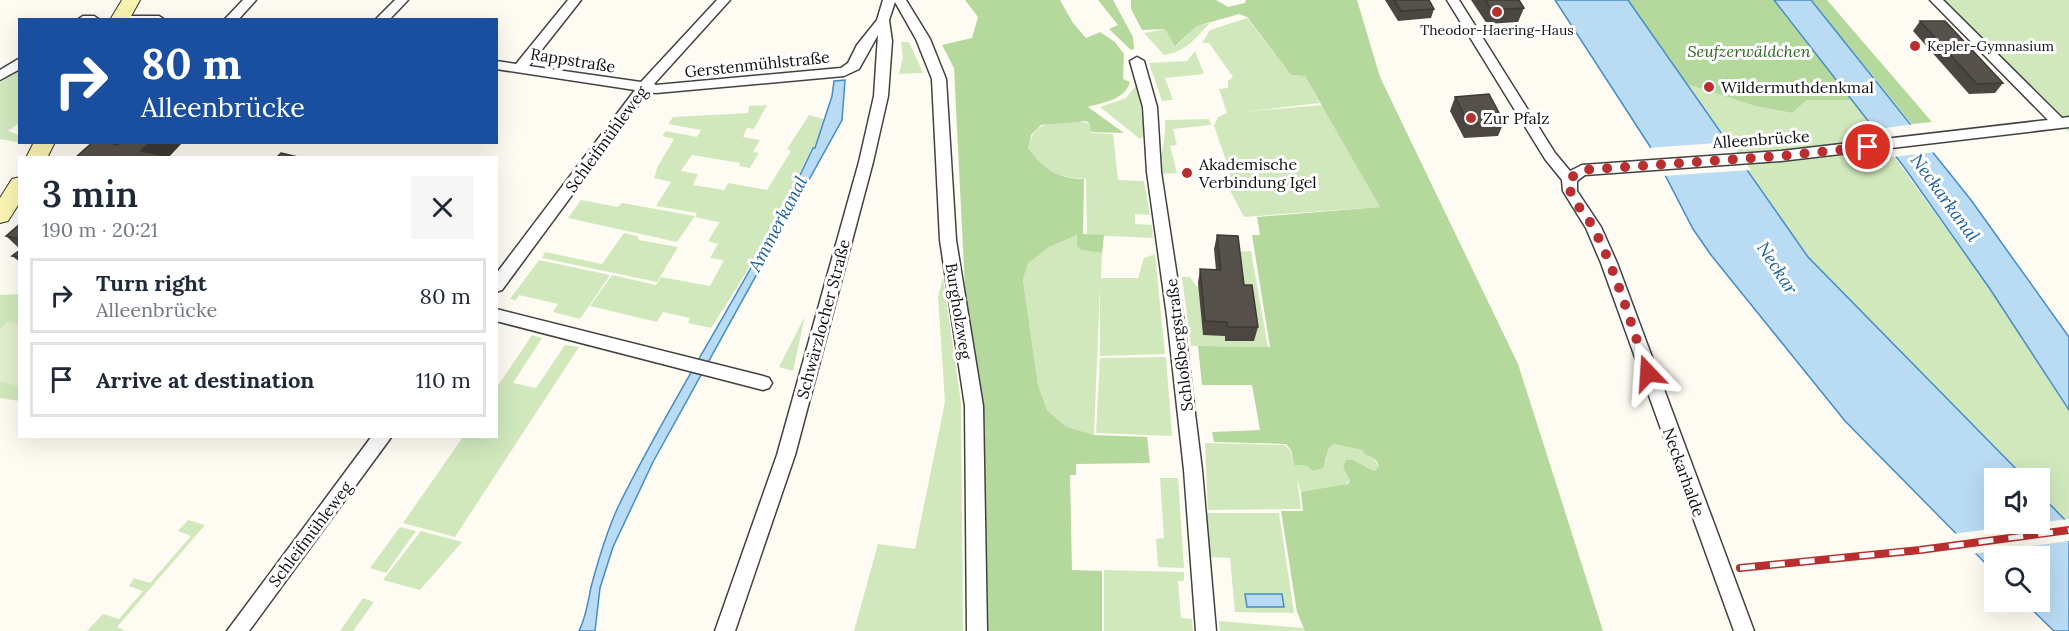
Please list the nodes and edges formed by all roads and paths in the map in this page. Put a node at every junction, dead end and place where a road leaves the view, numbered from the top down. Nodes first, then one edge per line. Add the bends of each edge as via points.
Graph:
1 (131, 0) edge
2 (250, 0) edge
3 (402, 0) edge
4 (575, 0) edge
5 (724, 0) edge
6 (889, 0) edge
7 (900, 0) edge
8 (1453, 0) edge
9 (1936, 0) edge
10 (122, 18) edge
11 (232, 18) edge
12 (383, 18) edge
13 (883, 20) junction
14 (1137, 61) dead end
15 (18, 63) edge
16 (498, 65) edge
17 (520, 68) junction
18 (0, 76) edge
19 (643, 88) junction
20 (2064, 122) edge
21 (1575, 175) junction
22 (18, 187) edge
23 (3, 207) edge
24 (498, 283) edge
25 (498, 316) edge
26 (763, 383) dead end
27 (382, 438) edge
28 (237, 631) edge
29 (725, 631) edge
30 (977, 631) edge
31 (1206, 631) edge
32 (1744, 631) edge

1 - 10 main road
2 - 11 street
3 - 12 street
4 - 17 street
5 - 19 street, Schleifmühleweg
6 - 13 street, Schwärzlocher Straße
7 - 30 street, Burgholzweg via 939,79 948,240 974,406
8 - 21 street, Neckarhalde via 1550,156
9 - 20 street
13 - 19 street, Gerstenmühlstraße via 854,66 844,72 670,89
13 - 29 street, Schwärzlocher Straße via 881,96 866,162 786,455
14 - 31 street, Schloßbergstraße via 1149,107 1154,172 1170,272
15 - 18 street
16 - 17 street, Rappstraße
17 - 19 street, Rappstraße
19 - 24 street, Schleifmühleweg
20 - 21 street, Alleenbrücke via 1781,156
21 - 32 street, Neckarhalde via 1570,191 1593,227 1609,263
22 - 23 main road
25 - 26 street
27 - 28 street, Schleifmühleweg

